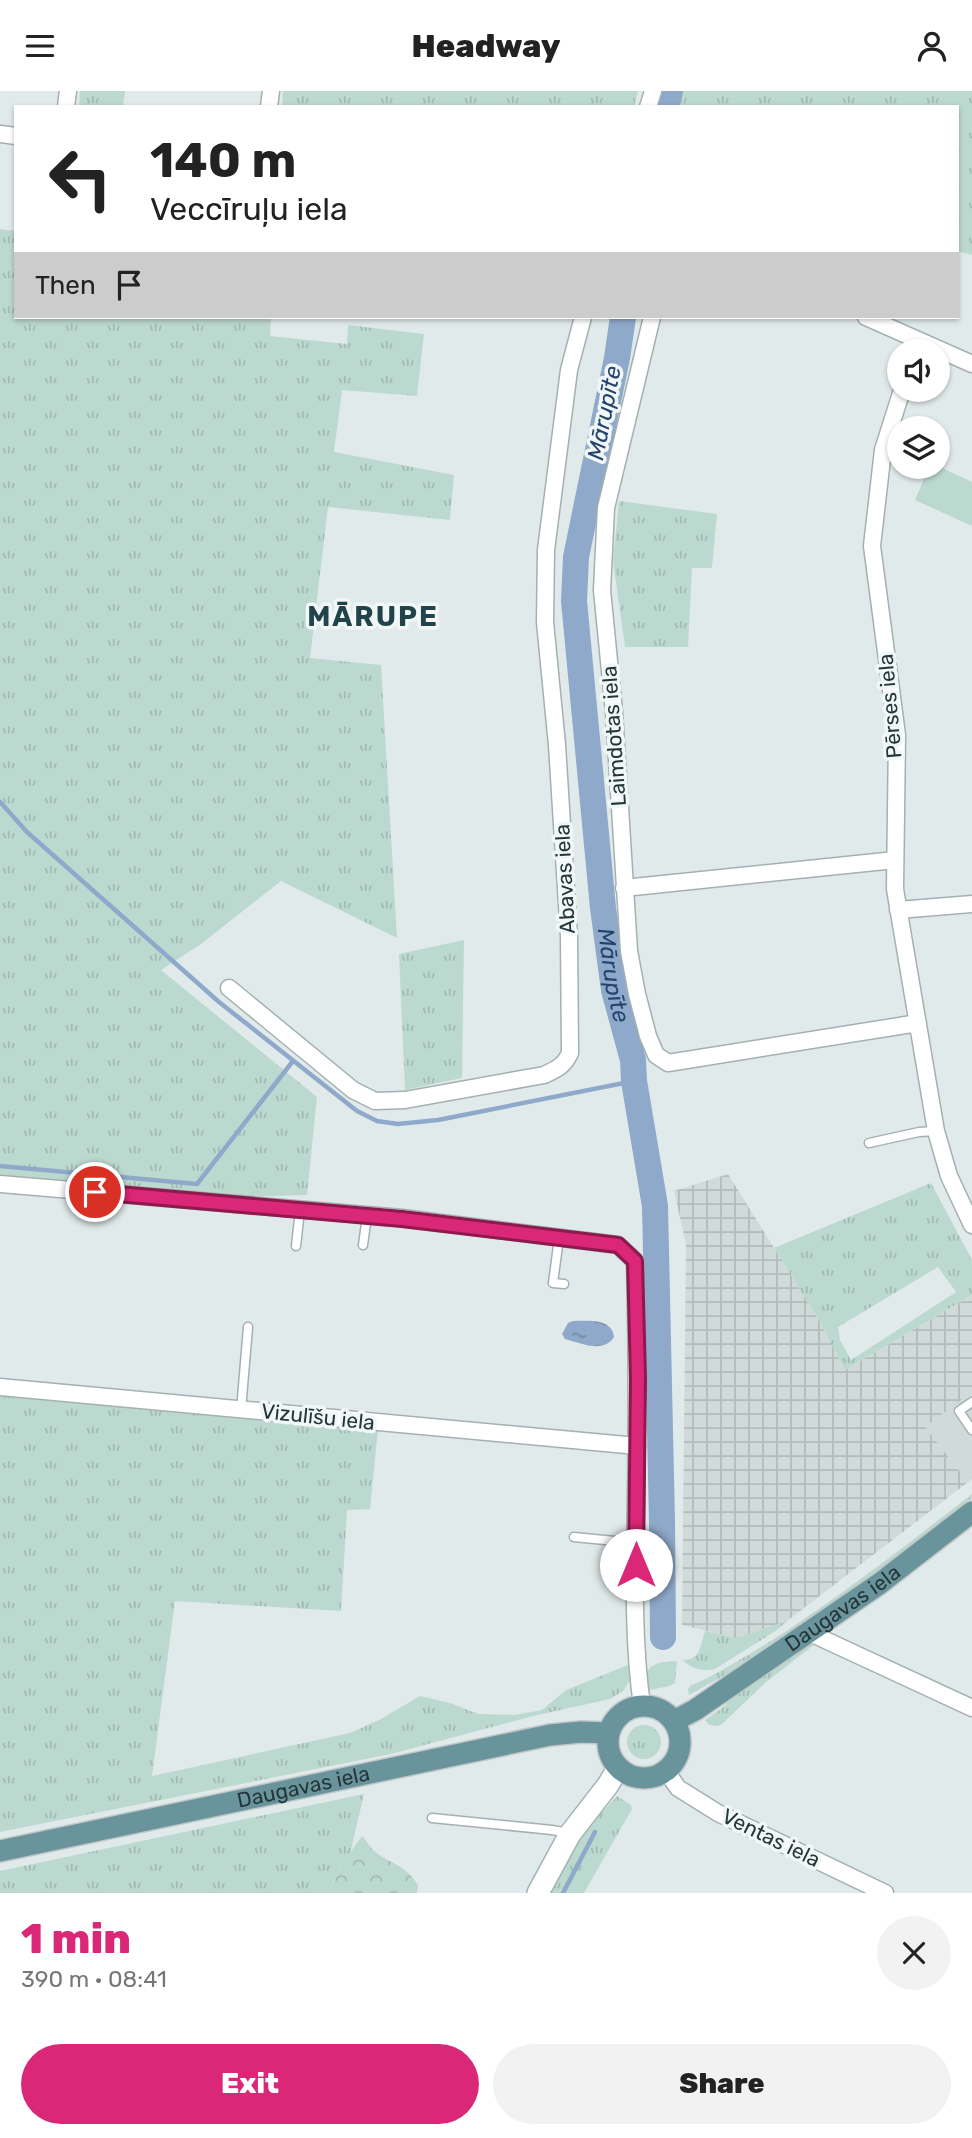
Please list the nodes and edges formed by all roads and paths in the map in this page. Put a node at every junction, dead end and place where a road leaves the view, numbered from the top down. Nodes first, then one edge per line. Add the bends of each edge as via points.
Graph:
1 (582, 319) edge
2 (652, 319) edge
3 (870, 319) edge
4 (905, 339) edge
5 (950, 357) edge
6 (972, 364) edge
7 (898, 402) edge
8 (895, 860) junction
9 (624, 888) junction
10 (972, 904) edge
11 (898, 910) junction
12 (229, 988) dead end
13 (918, 1023) junction
14 (936, 1131) junction
15 (869, 1143) dead end
16 (0, 1184) edge
17 (300, 1210) junction
18 (367, 1216) junction
19 (972, 1225) edge
20 (559, 1238) junction
21 (363, 1245) dead end
22 (296, 1246) dead end
23 (565, 1285) dead end
24 (248, 1327) dead end
25 (0, 1387) edge
26 (972, 1402) edge
27 (241, 1410) junction
28 (972, 1430) edge
29 (637, 1446) junction
30 (972, 1512) edge
31 (574, 1537) dead end
32 (635, 1543) junction
33 (808, 1632) junction
34 (642, 1706) junction
35 (972, 1708) edge
36 (674, 1721) junction
37 (608, 1733) junction
38 (618, 1768) junction
39 (666, 1771) junction
40 (432, 1818) dead end
41 (570, 1834) junction
42 (0, 1851) edge
43 (538, 1893) edge
44 (885, 1893) edge

1 - 12 street, Abavas iela via 569,370 546,550 545,622 569,936 570,1052 566,1061 544,1076 375,1101 353,1090
2 - 9 street, Laimdotas iela via 606,508 602,590
3 - 4 street
5 - 6 street
7 - 8 street, Pērses iela via 883,450 872,546 897,735
8 - 9 street
8 - 11 street, Pērses iela
9 - 13 street via 637,994 648,1036 662,1061 684,1062
10 - 11 street
11 - 13 street, Pērses iela
13 - 14 street, Pērses iela
14 - 15 lane
14 - 19 street, Pērses iela via 949,1176
16 - 17 street
17 - 18 street
17 - 22 lane
18 - 20 street
18 - 21 lane
20 - 23 lane via 553,1283
20 - 29 street via 618,1245 635,1261
24 - 27 lane
25 - 27 street, Vizulīšu iela
26 - 28 lane via 959,1411
27 - 29 street, Vizulīšu iela
29 - 32 street
30 - 33 main road, Daugavas iela
31 - 32 lane
32 - 34 street via 637,1674
33 - 35 street
33 - 36 main road, Daugavas iela
34 - 36 main road via 654,1707
34 - 37 main road via 620,1714
36 - 39 main road via 679,1752
37 - 38 main road via 610,1756
37 - 42 main road, Daugavas iela via 550,1735
38 - 39 main road via 645,1779
38 - 41 street
39 - 44 street, Ventas iela via 678,1789 718,1813
40 - 41 lane
41 - 43 street

